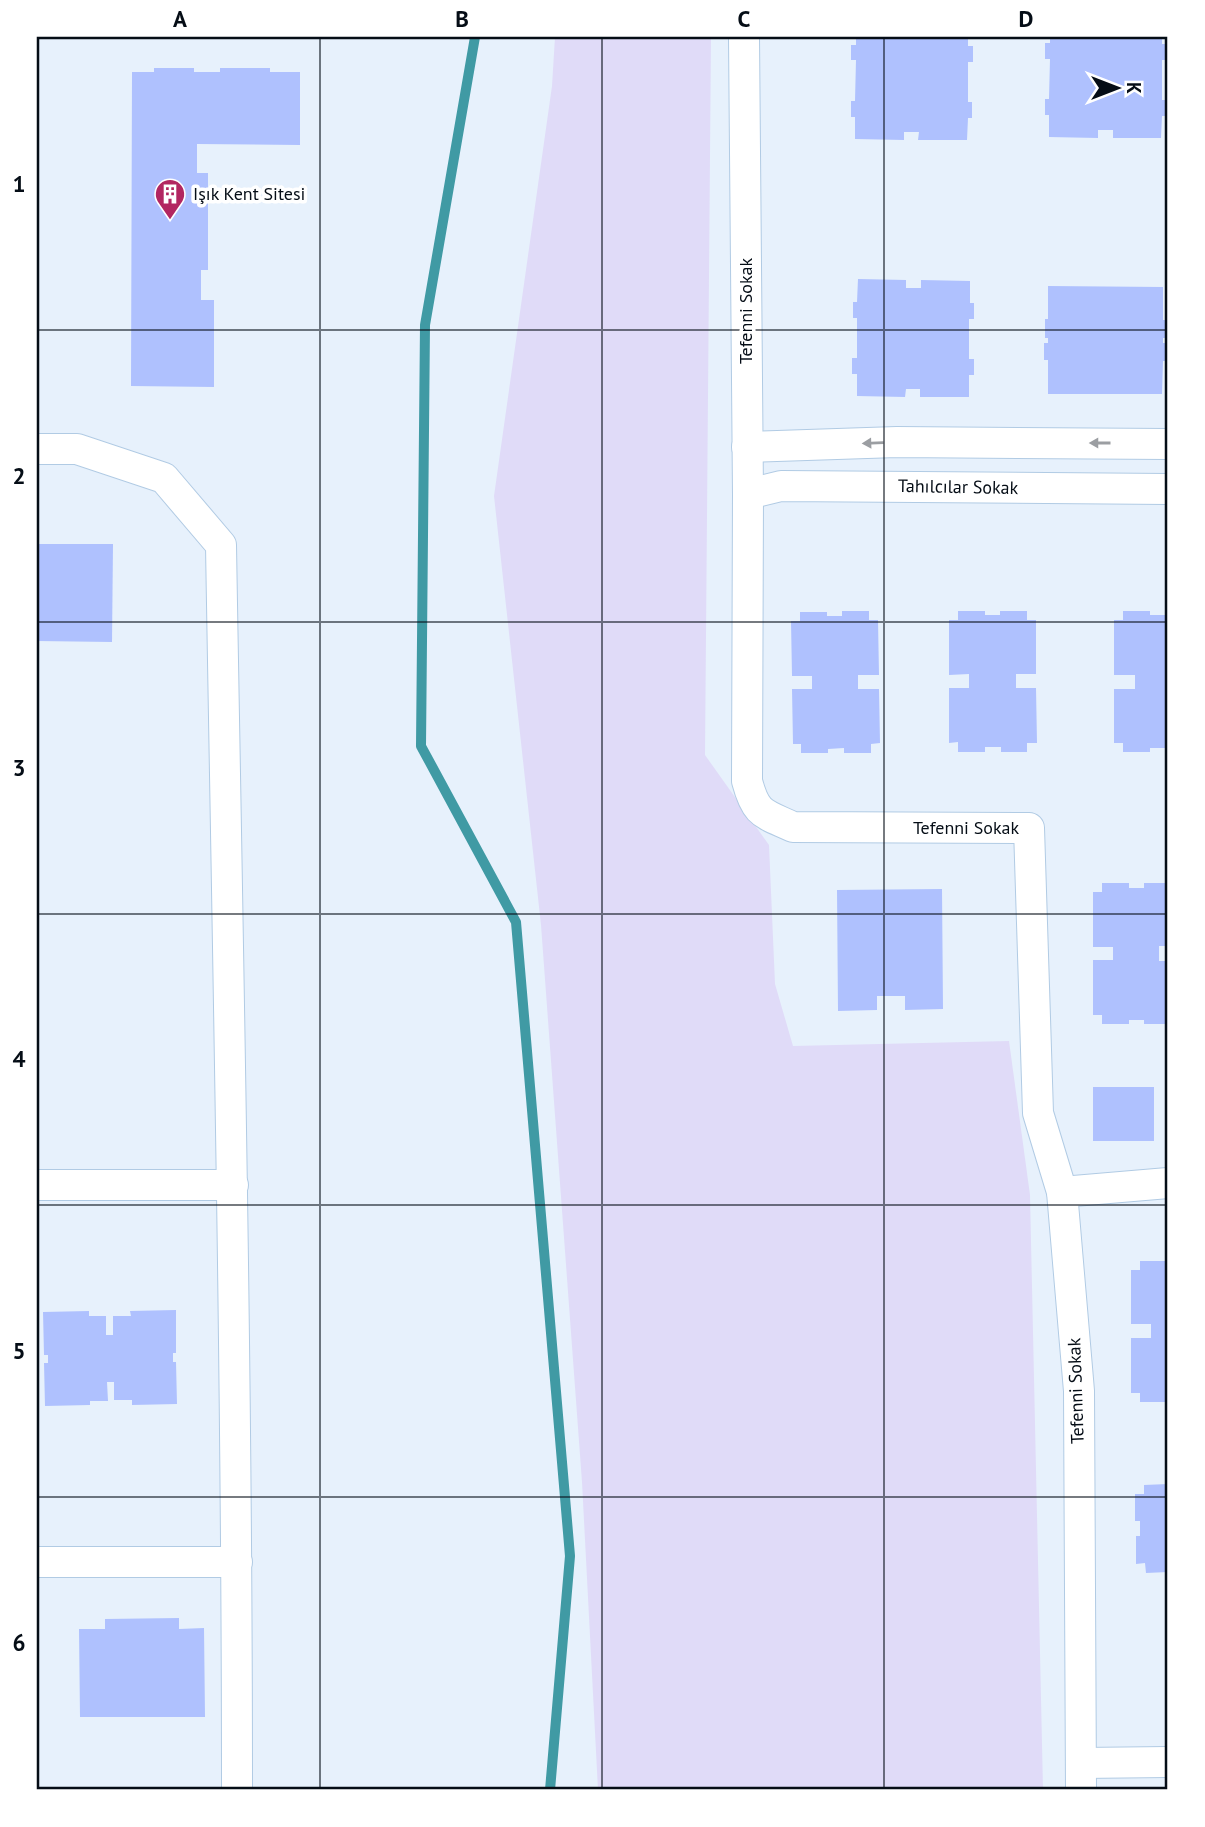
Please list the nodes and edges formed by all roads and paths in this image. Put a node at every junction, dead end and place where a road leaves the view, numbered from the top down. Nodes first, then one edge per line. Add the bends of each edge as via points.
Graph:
1 (744, 37) edge
2 (1168, 444) edge
3 (747, 447) junction
4 (37, 449) edge
5 (1168, 489) edge
6 (748, 494) junction
7 (1168, 1183) edge
8 (37, 1185) edge
9 (233, 1185) junction
10 (1062, 1192) junction
11 (37, 1562) edge
12 (237, 1562) junction
13 (1168, 1762) edge
14 (1081, 1777) edge
15 (237, 1790) edge

1 - 3 street, Tefenni Sokak
2 -> 3 street via 897,442
3 - 6 street, Tefenni Sokak
4 - 9 street via 77,449 164,478 221,545
5 - 6 street, Tahılcılar Sokak via 781,486
6 - 10 street, Tefenni Sokak via 747,781 752,802 763,813 793,827 1029,828 1038,1113
7 - 10 street
8 - 9 street
9 - 12 street
10 - 14 street, Tefenni Sokak via 1079,1391
11 - 12 street
12 - 15 street
13 - 14 street

